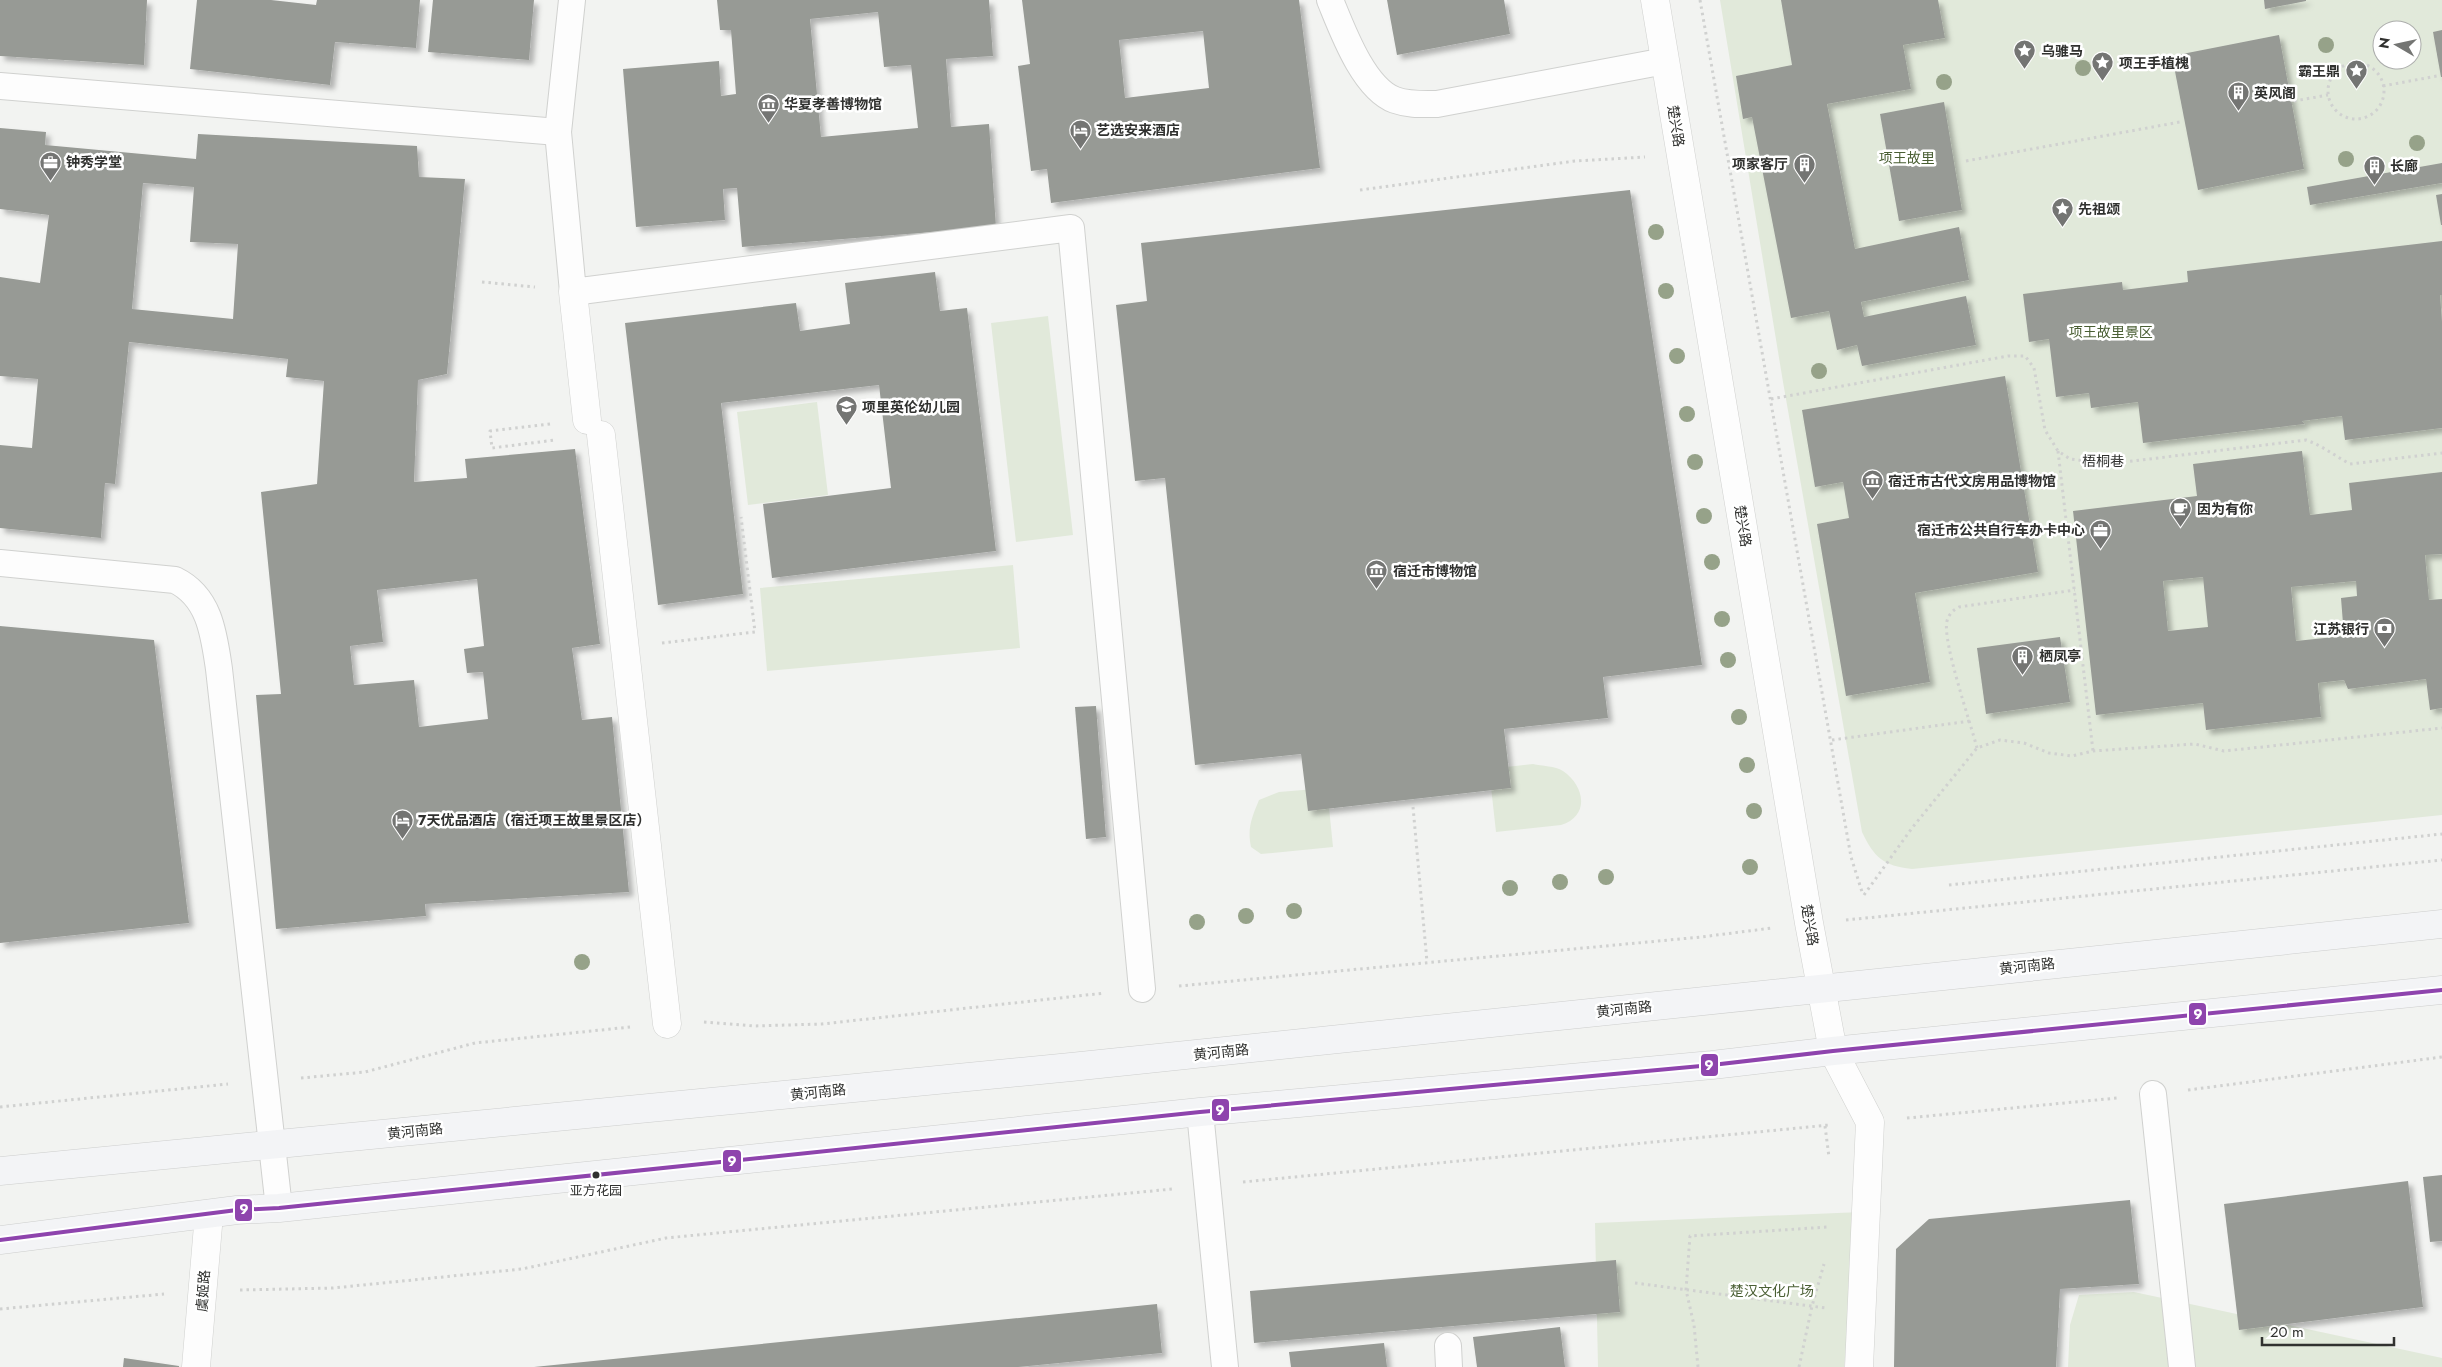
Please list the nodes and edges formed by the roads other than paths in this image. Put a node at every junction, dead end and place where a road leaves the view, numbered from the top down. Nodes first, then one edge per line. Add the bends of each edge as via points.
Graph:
1 (572, 0) edge
2 (1330, 0) edge
3 (1655, 0) edge
4 (1665, 61) junction
5 (0, 86) edge
6 (558, 132) junction
7 (573, 292) junction
8 (0, 563) edge
9 (2442, 924) edge
10 (1821, 987) junction
11 (1142, 989) road end
12 (2442, 990) edge
13 (667, 1024) road end
14 (1833, 1051) junction
15 (2153, 1094) dead end
16 (1200, 1112) junction
17 (270, 1145) junction
18 (0, 1171) edge
19 (279, 1208) junction
20 (209, 1214) junction
21 (0, 1240) edge
22 (196, 1367) edge
23 (1225, 1367) edge
24 (1859, 1367) edge
25 (2182, 1367) edge

1 - 6 lane
2 - 4 lane via 1359,63 1376,85 1393,99 1414,104 1437,104
3 - 4 street, 楚兴路
4 - 10 street, 楚兴路
5 - 6 lane
6 - 7 lane
7 - 11 lane via 1071,228
7 - 13 street via 624,647
8 - 17 lane via 176,580 190,590 208,616 219,669
9 - 10 main road, 黄河南路
10 - 14 street, 楚兴路
10 - 17 main road, 黄河南路 via 1091,1065
12 - 14 main road
14 - 16 main road
14 - 24 street, 楚兴路 via 1870,1122
15 - 25 lane
16 - 19 main road
16 - 23 lane
17 - 18 main road, 黄河南路
17 - 19 lane
19 - 20 main road
20 - 21 main road
20 - 22 street, 虞姬路

